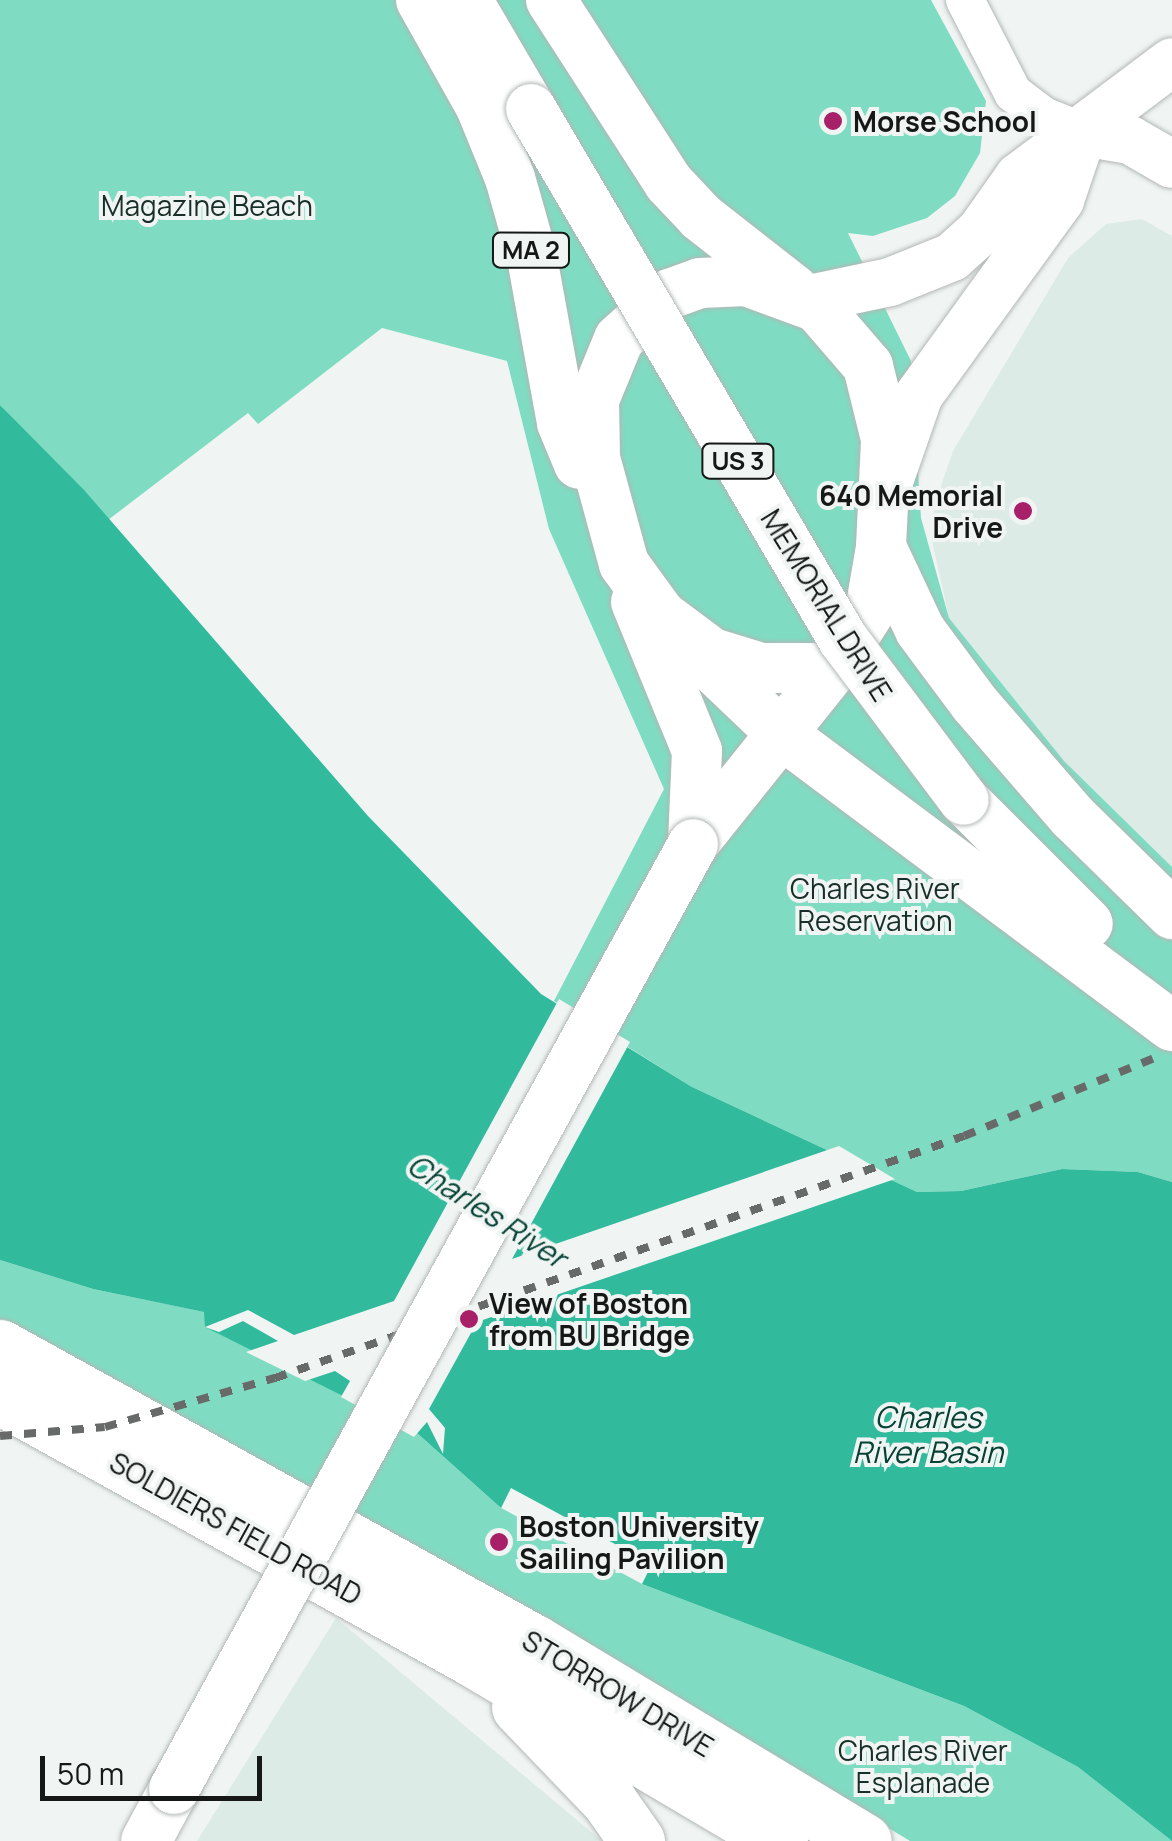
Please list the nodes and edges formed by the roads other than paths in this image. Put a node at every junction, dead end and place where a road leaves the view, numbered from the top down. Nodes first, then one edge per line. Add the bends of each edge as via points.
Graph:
1 (421, 0) edge
2 (467, 0) edge
3 (505, 0) edge
4 (551, 0) edge
5 (965, 0) edge
6 (1172, 62) edge
7 (545, 102) junction
8 (1082, 132) junction
9 (1172, 164) edge
10 (805, 300) junction
11 (886, 488) junction
12 (607, 511) junction
13 (881, 547) junction
14 (624, 564) junction
15 (661, 615) junction
16 (834, 668) junction
17 (783, 734) junction
18 (976, 789) junction
19 (693, 844) junction
20 (1172, 914) edge
21 (1172, 950) edge
22 (1172, 995) edge
23 (1172, 1026) edge
24 (0, 1348) edge
25 (0, 1398) edge
26 (370, 1550) joint
27 (472, 1658) junction
28 (634, 1833) edge
29 (146, 1841) edge
30 (780, 1841) edge
31 (864, 1841) edge

1 - 12 highway, MA 2 via 481,107 510,178 531,252 562,423
2 - 7 highway, MEMORIAL DRIVE / US 3
3 - 7 highway, MEMORIAL DRIVE / US 3
4 - 10 highway, MA 2 via 669,183 700,217
5 - 8 street via 1013,93 1043,116
6 - 8 main road
7 - 18 highway, MEMORIAL DRIVE / US 3
8 - 9 main road via 1130,140
8 - 10 main road via 1019,178 980,232 952,257 890,282
8 - 11 main road via 1060,200 923,388
10 - 11 highway, MA 2 via 841,328 874,377 885,423
10 - 12 highway via 755,282 700,283 661,298 631,324 609,355 594,400 593,440
11 - 13 highway, MA 2
12 - 14 highway, MA 2
13 - 16 highway, MA 2 via 872,606
13 - 20 highway via 920,630 982,713 1073,817
14 - 15 highway
14 - 19 highway, MA 2 via 695,740 700,780
15 - 16 highway via 701,647 738,663
15 - 17 highway
16 - 17 highway, MA 2
17 - 19 highway, MA 2
17 - 23 highway
18 - 21 highway, MEMORIAL DRIVE / US 3
18 - 22 highway, MEMORIAL DRIVE / US 3 via 1049,888
19 - 29 highway, MA 2, bridge
24 - 26 highway, SOLDIERS FIELD ROAD
25 - 27 highway, SOLDIERS FIELD ROAD
26 - 31 highway, STORROW DRIVE
27 - 28 highway
27 - 30 highway, STORROW DRIVE

